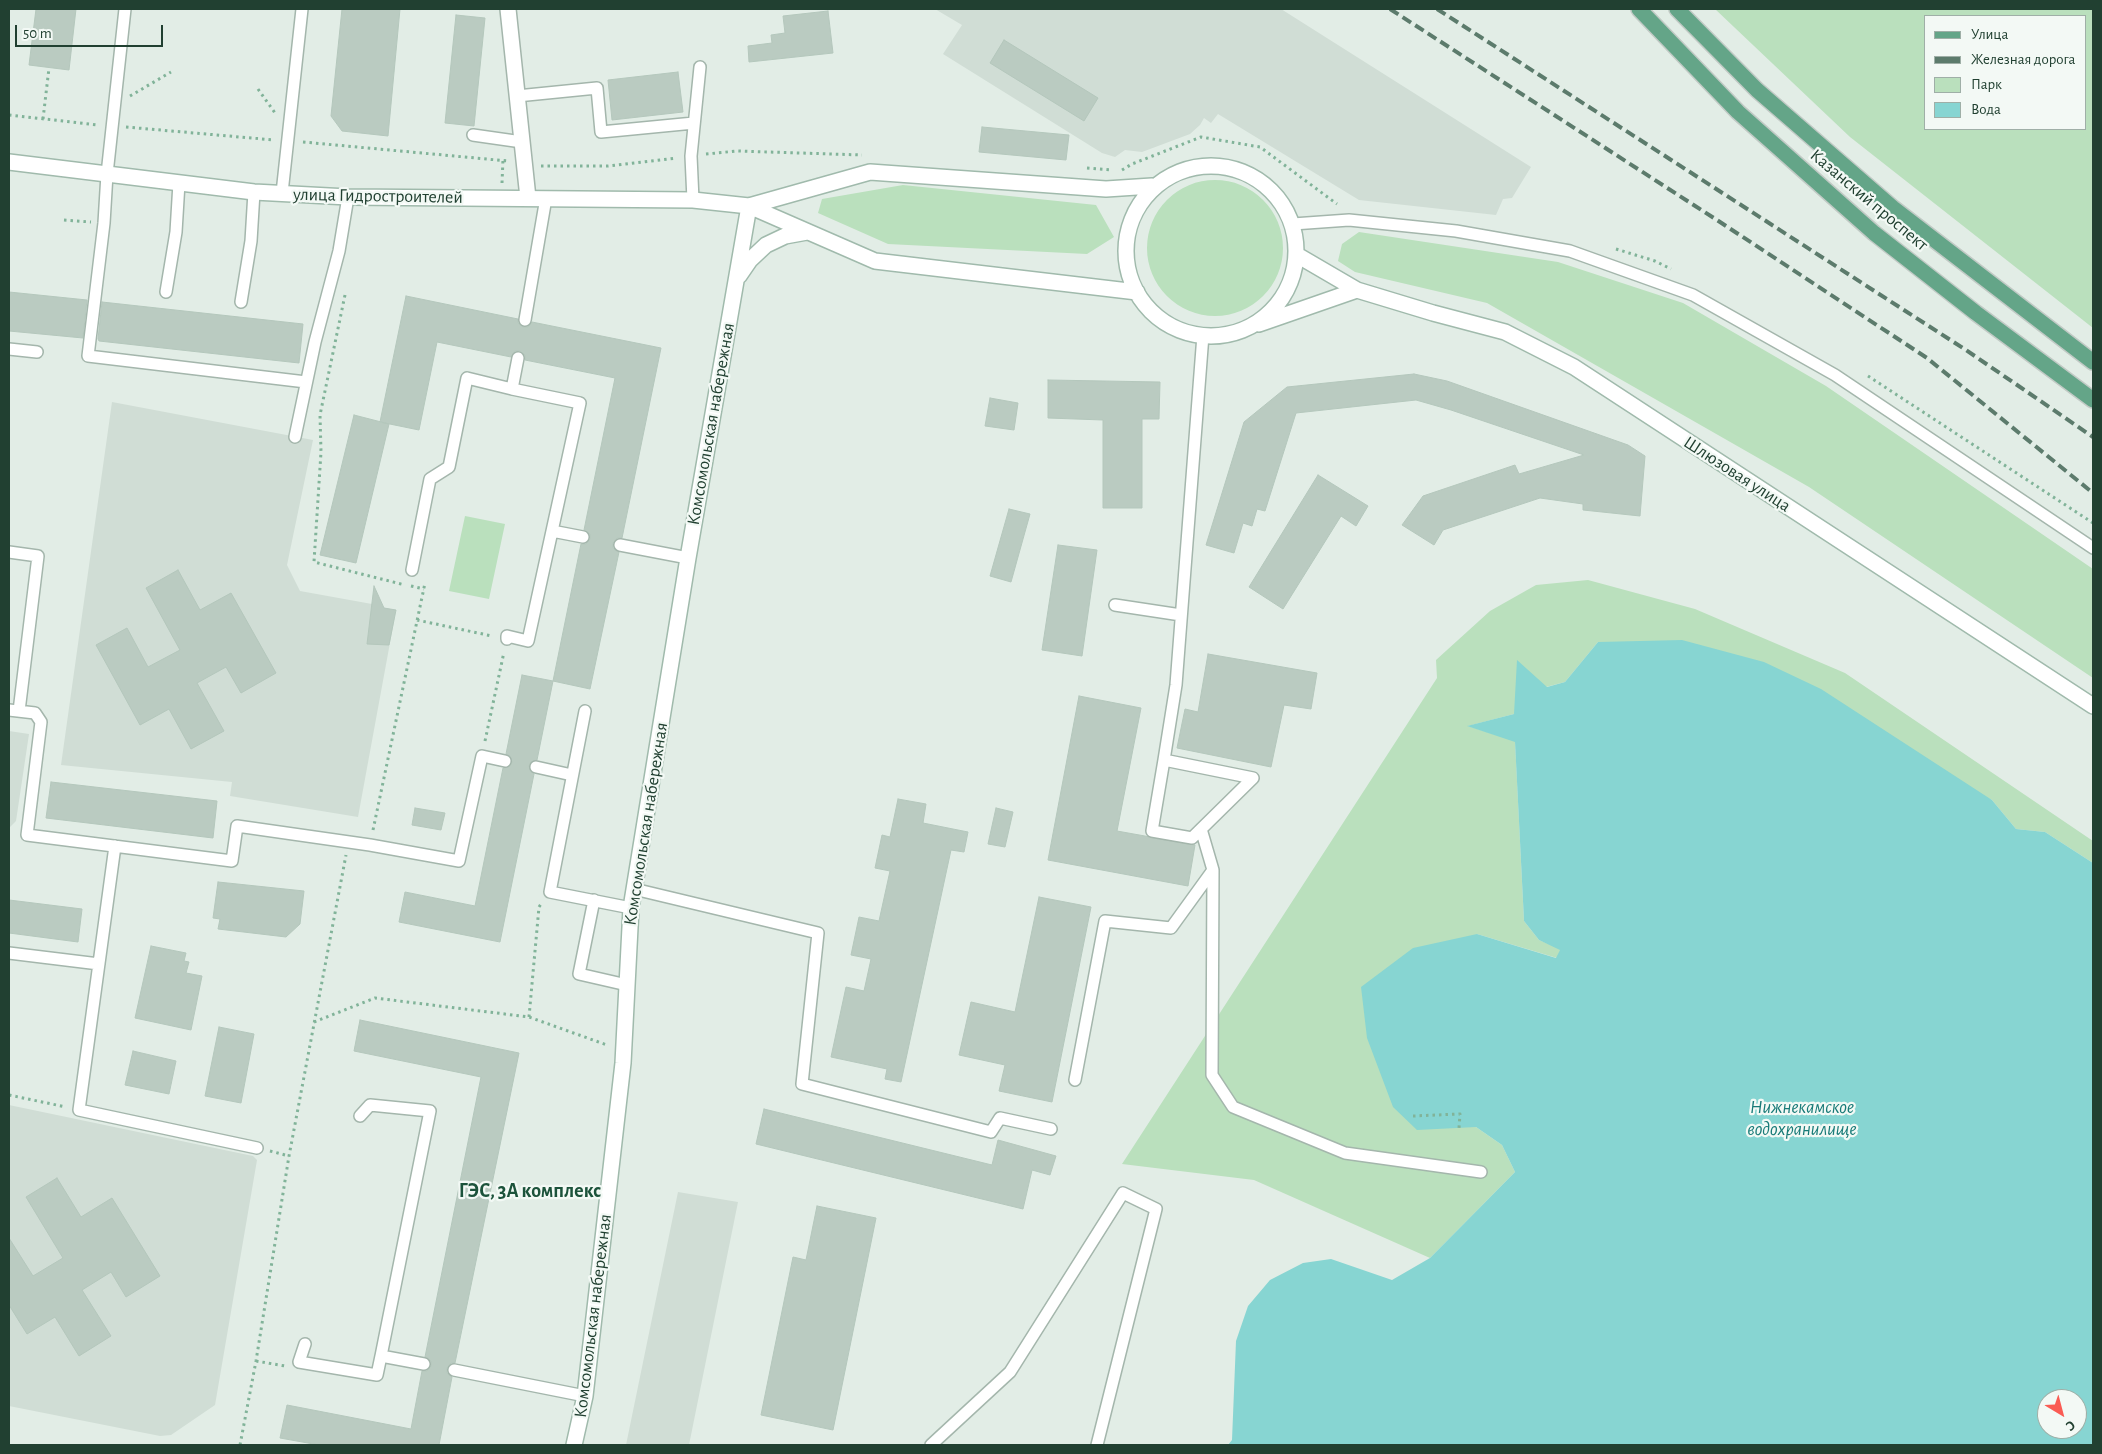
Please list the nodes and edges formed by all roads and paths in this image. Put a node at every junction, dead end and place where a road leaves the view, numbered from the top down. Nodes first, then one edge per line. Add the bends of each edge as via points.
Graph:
1 (125, 9) edge
2 (302, 9) edge
3 (508, 9) edge
4 (1639, 9) edge
5 (1677, 9) edge
6 (700, 67) dead end
7 (49, 68) dead end
8 (171, 72) dead end
9 (258, 89) dead end
10 (517, 96) junction
11 (114, 105) junction
12 (9, 115) edge
13 (44, 119) junction
14 (694, 123) junction
15 (112, 126) junction
16 (473, 136) dead end
17 (288, 137) junction
18 (522, 142) junction
19 (871, 155) dead end
20 (691, 156) junction
21 (9, 162) edge
22 (524, 166) junction
23 (1082, 168) dead end
24 (107, 174) junction
25 (179, 183) junction
26 (1152, 186) junction
27 (254, 192) junction
28 (282, 193) junction
29 (348, 197) junction
30 (528, 198) junction
31 (546, 198) junction
32 (693, 200) junction
33 (1344, 205) dead end
34 (749, 206) junction
35 (64, 220) dead end
36 (91, 222) dead end
37 (1292, 224) junction
38 (807, 232) junction
39 (1611, 248) dead end
40 (1296, 255) junction
41 (1673, 270) dead end
42 (737, 280) junction
43 (1357, 290) junction
44 (346, 291) dead end
45 (166, 292) dead end
46 (1137, 292) junction
47 (241, 302) dead end
48 (525, 320) dead end
49 (1238, 332) junction
50 (1203, 335) junction
51 (9, 349) edge
52 (36, 352) dead end
53 (518, 358) dead end
54 (2093, 362) edge
55 (1862, 373) dead end
56 (306, 382) junction
57 (512, 388) junction
58 (2093, 400) edge
59 (295, 437) dead end
60 (2093, 523) edge
61 (552, 531) junction
62 (583, 537) dead end
63 (620, 545) dead end
64 (2093, 548) edge
65 (9, 552) edge
66 (688, 558) junction
67 (412, 570) dead end
68 (425, 583) dead end
69 (424, 589) junction
70 (1115, 605) dead end
71 (1181, 615) junction
72 (417, 620) junction
73 (494, 636) dead end
74 (507, 639) joint
75 (2093, 706) edge
76 (14, 711) edge
77 (584, 711) dead end
78 (482, 756) junction
79 (505, 760) dead end
80 (1164, 760) junction
81 (536, 767) dead end
82 (572, 775) junction
83 (1201, 829) junction
84 (349, 842) junction
85 (370, 845) junction
86 (114, 846) junction
87 (1212, 870) junction
88 (634, 889) junction
89 (550, 892) junction
90 (594, 900) junction
91 (631, 908) junction
92 (9, 954) edge
93 (100, 964) junction
94 (627, 984) junction
95 (529, 1017) junction
96 (314, 1022) junction
97 (624, 1051) junction
98 (1075, 1080) dead end
99 (9, 1095) edge
100 (79, 1110) junction
101 (360, 1116) dead end
102 (1413, 1116) dead end
103 (1459, 1128) dead end
104 (1051, 1129) dead end
105 (257, 1148) dead end
106 (1481, 1172) dead end
107 (305, 1344) dead end
108 (381, 1356) junction
109 (256, 1361) junction
110 (299, 1362) junction
111 (424, 1364) dead end
112 (454, 1370) dead end
113 (585, 1396) junction
114 (240, 1445) edge
115 (574, 1445) edge
116 (931, 1445) edge
117 (1097, 1445) edge

1 - 11 lane
2 - 17 lane
3 - 10 street
4 - 58 main road, Казанский проспект via 1738,112 1874,233
5 - 54 main road, Казанский проспект via 1757,90 1893,208
6 - 14 lane
7 - 13 path
8 - 11 path
9 - 17 path
10 - 14 lane via 597,88 601,132
10 - 18 street
11 - 15 lane
12 - 13 path
13 - 15 path
14 - 20 lane
15 - 17 path
15 - 24 lane
16 - 18 lane
17 - 22 path via 503,159
17 - 28 lane
18 - 22 street
19 - 20 path via 737,151
20 - 22 path via 608,166
20 - 32 lane
21 - 24 street, улица Гидростроителей
22 - 30 street
23 - 33 path via 1121,170 1202,137 1260,147 1334,203
24 - 25 street, улица Гидростроителей
24 - 56 lane via 88,356
25 - 27 street, улица Гидростроителей
25 - 45 lane via 176,232
26 - 34 street via 1106,189 870,172
26 - 37 street via 1180,171 1199,166 1224,166 1246,172 1269,188 1284,206
26 - 46 street via 1132,221 1126,243 1128,266
27 - 28 street, улица Гидростроителей
27 - 47 lane via 251,241
28 - 29 street, улица Гидростроителей
29 - 30 street, улица Гидростроителей
29 - 56 lane via 339,251
30 - 31 street, улица Гидростроителей
31 - 32 street, улица Гидростроителей
31 - 48 lane
32 - 34 street, улица Гидростроителей
34 - 38 street
34 - 42 street, Комсомольская набережная
35 - 36 path
37 - 40 street
37 - 64 lane via 1349,220 1456,231 1570,250 1693,295 1835,375
38 - 42 street via 785,236 766,245 750,260
38 - 46 street via 875,261
39 - 41 path
40 - 43 street, Шлюзовая улица
40 - 49 street via 1292,279 1282,298 1264,318
42 - 66 street, Комсомольская набережная
43 - 49 street
43 - 75 street, Шлюзовая улица via 1505,332 1574,368
44 - 69 path via 320,415 321,452 314,562
46 - 50 street via 1163,321 1188,333
49 - 50 street
50 - 71 lane
51 - 52 lane
53 - 57 lane
55 - 60 path
56 - 59 lane
57 - 61 lane via 580,403
57 - 67 lane via 467,378 449,466 430,479
61 - 62 lane
61 - 74 lane via 528,641 507,636
63 - 66 lane
65 - 76 lane via 38,556
66 - 88 street, Комсомольская набережная
68 - 69 path
69 - 72 path
70 - 71 lane
71 - 80 lane via 1176,685
72 - 73 path
72 - 85 path
74 - 78 path
76 - 86 lane via 35,713 41,722 27,835
77 - 82 lane
78 - 79 lane
78 - 85 lane via 459,861
80 - 83 lane via 1152,831 1192,838
80 - 83 lane via 1253,778
81 - 82 lane
82 - 89 lane
83 - 87 lane
84 - 85 lane
84 - 86 lane via 237,826 232,861
84 - 96 path
86 - 93 lane
87 - 98 lane via 1171,928 1105,922
87 - 106 lane via 1212,1075 1233,1107 1345,1153
88 - 91 street, Комсомольская набережная
88 - 104 lane via 818,933 802,1084 992,1132 1000,1118
89 - 90 lane
89 - 95 path via 539,907
90 - 91 lane
90 - 94 lane via 579,974
91 - 94 street, Комсомольская набережная
92 - 93 lane
93 - 100 lane
94 - 97 street, Комсомольская набережная
95 - 96 path via 375,998
95 - 97 path
96 - 109 path
97 - 113 street, Комсомольская набережная
99 - 100 path
100 - 105 lane
101 - 108 lane via 370,1105 430,1110
102 - 103 path via 1460,1114
107 - 110 lane
108 - 110 lane via 378,1375
108 - 111 lane
109 - 110 path via 289,1366
109 - 114 path
112 - 113 lane
113 - 115 street, Комсомольская набережная
116 - 117 lane via 1010,1372 1123,1193 1156,1209

